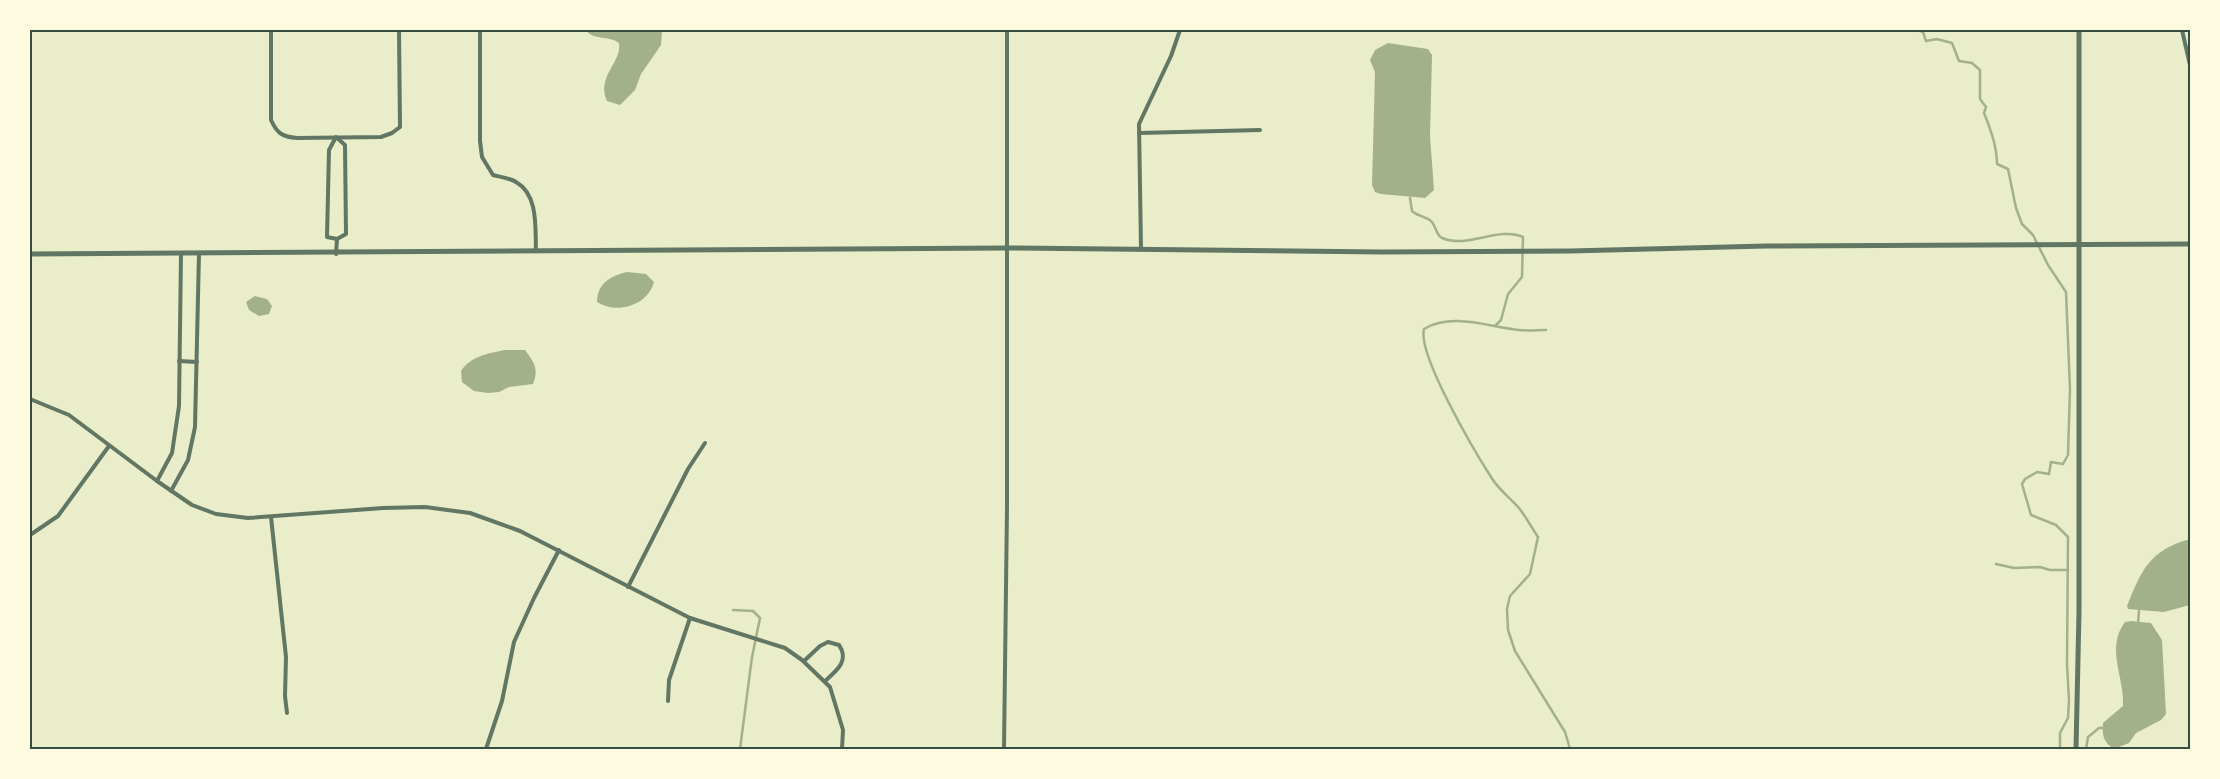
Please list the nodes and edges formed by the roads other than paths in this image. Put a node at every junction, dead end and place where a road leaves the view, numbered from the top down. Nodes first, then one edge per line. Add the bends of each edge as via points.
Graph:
1 (271, 30) edge
2 (399, 30) edge
3 (480, 30) edge
4 (1007, 30) edge
5 (1180, 30) edge
6 (2079, 30) edge
7 (2182, 30) edge
8 (2190, 65) edge
9 (1260, 130) dead end
10 (1139, 133) junction
11 (336, 137) junction
12 (337, 239) junction
13 (2080, 244) junction
14 (2190, 244) edge
15 (1007, 248) junction
16 (1141, 249) junction
17 (536, 251) junction
18 (199, 253) junction
19 (30, 254) edge
20 (182, 254) junction
21 (336, 254) junction
22 (180, 361) junction
23 (197, 362) junction
24 (30, 399) edge
25 (705, 443) dead end
26 (109, 446) junction
27 (157, 482) junction
28 (171, 491) junction
29 (271, 516) junction
30 (30, 535) edge
31 (559, 550) junction
32 (628, 587) junction
33 (690, 618) junction
34 (804, 661) junction
35 (825, 681) junction
36 (668, 701) dead end
37 (287, 713) dead end
38 (486, 749) edge
39 (842, 749) edge
40 (1004, 749) edge
41 (2076, 749) edge

1 - 11 street via 271,120 276,130 284,137
2 - 11 street via 400,127 381,137
3 - 17 street via 482,156 493,175 517,182 531,198
4 - 15 street
5 - 10 street via 1139,124
6 - 13 street
7 - 8 street
9 - 10 street
10 - 16 street
11 - 12 street via 328,150 327,236
11 - 12 street via 346,145 346,234
12 - 21 street
13 - 14 street
13 - 16 street via 1570,251
13 - 41 street
15 - 16 street
15 - 17 street
15 - 40 street
17 - 21 street
18 - 20 street
18 - 21 street
18 - 23 street
19 - 20 street
20 - 22 street
22 - 23 street
22 - 27 street via 179,406 172,453
23 - 28 street via 195,427 188,460
24 - 26 street via 69,415
25 - 32 street via 688,469
26 - 27 street
26 - 30 street via 58,516
27 - 28 street
28 - 29 street via 192,505 216,514 248,518
29 - 31 street via 425,507 470,513 520,531
29 - 37 street via 286,657
31 - 32 street
31 - 38 street via 514,642 502,701
32 - 33 street
33 - 34 street via 785,648
33 - 36 street via 669,680
34 - 35 street
34 - 35 street via 828,642 839,645 843,661
35 - 39 street via 838,707 843,730

